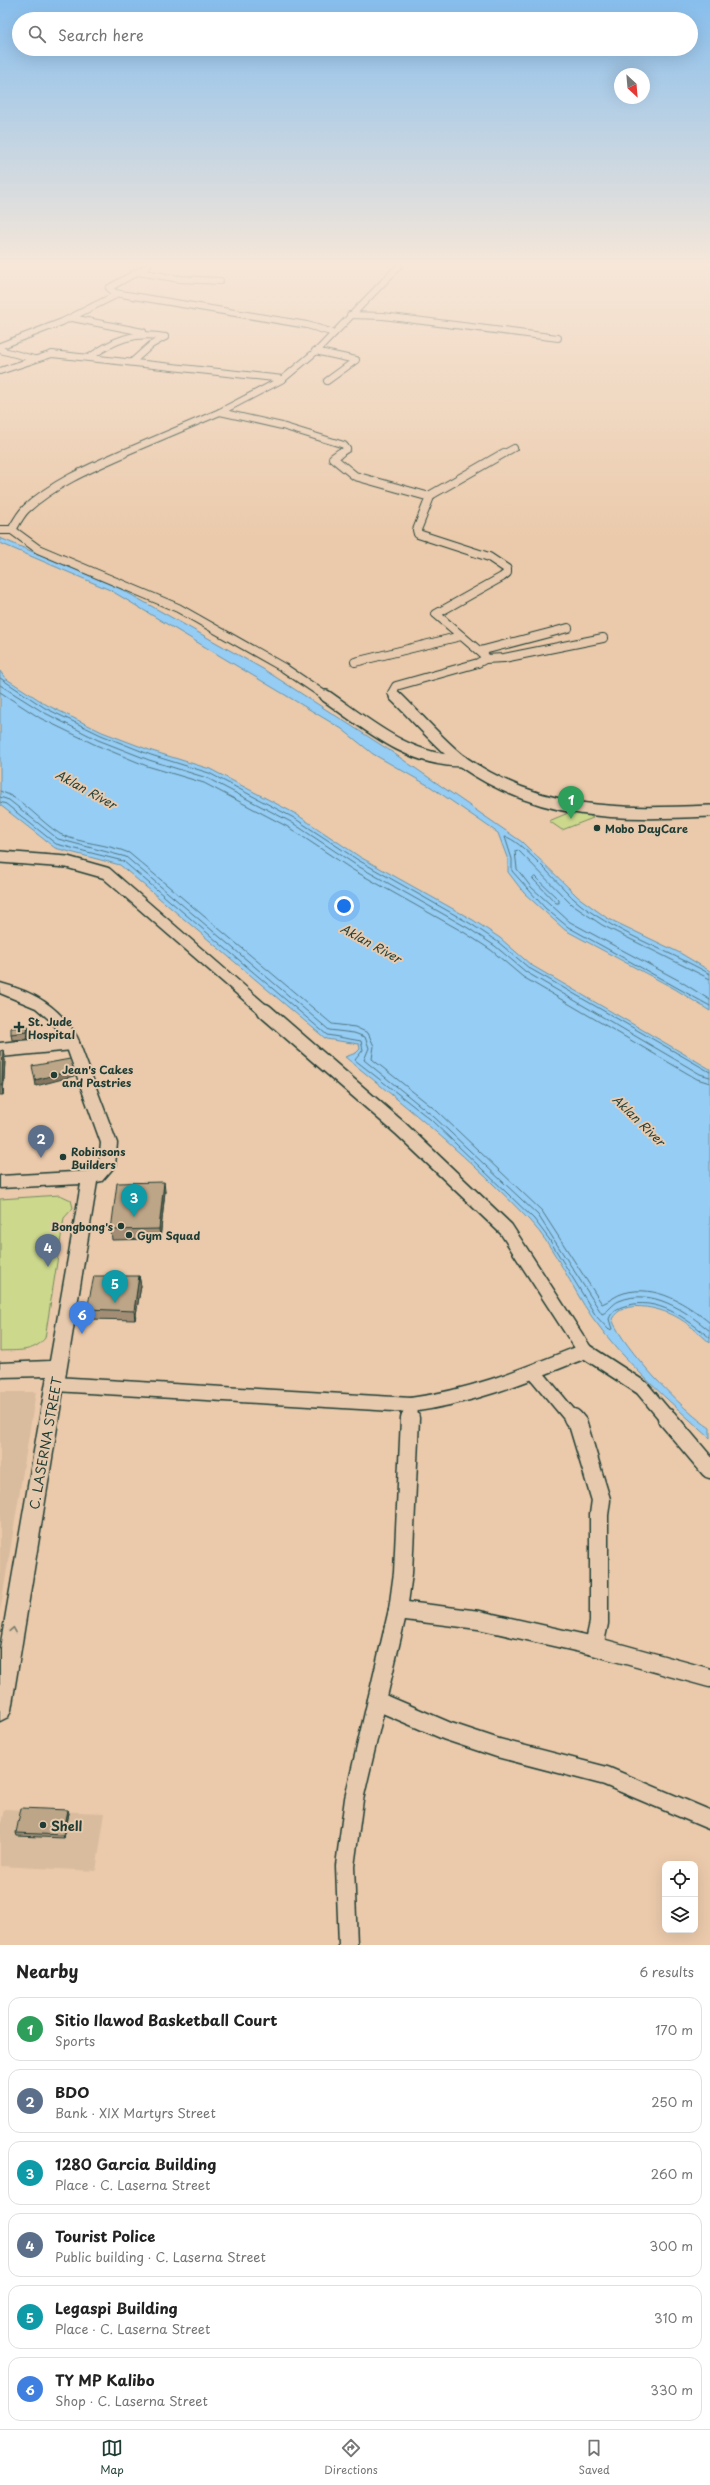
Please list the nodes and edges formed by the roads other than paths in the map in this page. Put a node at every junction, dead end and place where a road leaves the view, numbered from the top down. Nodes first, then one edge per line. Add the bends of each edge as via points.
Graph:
1 (26, 357) edge
2 (42, 357) edge
3 (90, 357) edge
4 (138, 357) edge
5 (308, 357) edge
6 (341, 357) edge
7 (34, 359) junction
8 (132, 362) junction
9 (0, 371) edge
10 (283, 379) junction
11 (326, 381) dead end
12 (220, 412) junction
13 (514, 448) dead end
14 (429, 496) junction
15 (0, 530) edge
16 (12, 530) junction
17 (568, 628) dead end
18 (461, 636) junction
19 (603, 638) dead end
20 (483, 655) junction
21 (355, 662) dead end
22 (462, 762) junction
23 (710, 811) edge
24 (0, 857) edge
25 (0, 988) edge
26 (72, 1043) junction
27 (0, 1050) edge
28 (93, 1177) junction
29 (0, 1182) edge
30 (585, 1351) junction
31 (0, 1370) edge
32 (534, 1372) junction
33 (56, 1376) junction
34 (411, 1405) junction
35 (710, 1470) edge
36 (398, 1610) junction
37 (594, 1646) junction
38 (4, 1659) edge
39 (710, 1678) edge
40 (377, 1701) junction
41 (0, 1710) edge
42 (710, 1820) edge
43 (348, 1945) edge

1 - 7 street
2 - 7 street
3 - 8 street
4 - 8 street
5 - 10 street
6 - 11 street via 356,360
7 - 9 street
8 - 10 street
10 - 12 street
12 - 14 street via 282,426 344,445 347,449 333,458 351,474
12 - 16 street via 85,470 25,510
13 - 14 street
14 - 18 street via 417,530 418,534 493,559 507,569 507,573 436,614
15 - 16 street
16 - 22 street via 38,549 185,612 284,668 404,750 447,761
17 - 20 street
18 - 20 street
18 - 21 street
19 - 20 street via 504,658
20 - 22 street via 478,663 396,686 392,693
22 - 23 street via 504,787 557,805 640,814
24 - 30 street via 67,862 106,873 402,1129 506,1229
25 - 26 street, C. LASERNA STREET via 29,998 48,1010 62,1024
26 - 27 street
26 - 28 street, C. LASERNA STREET via 109,1143 107,1166
28 - 29 street
28 - 33 street, C. LASERNA STREET
30 - 32 street
30 - 35 street via 612,1366 642,1388
31 - 33 street
32 - 34 street via 472,1394
32 - 37 street via 578,1424 601,1500 599,1623
33 - 34 street
38 -> 33 street, C. LASERNA STREET
34 - 36 street via 403,1572
36 - 37 street via 480,1620
36 - 40 street
37 - 39 street
38 - 41 street, C. LASERNA STREET
40 - 42 street via 447,1731 498,1748 606,1776
40 - 43 street via 354,1799 345,1866

